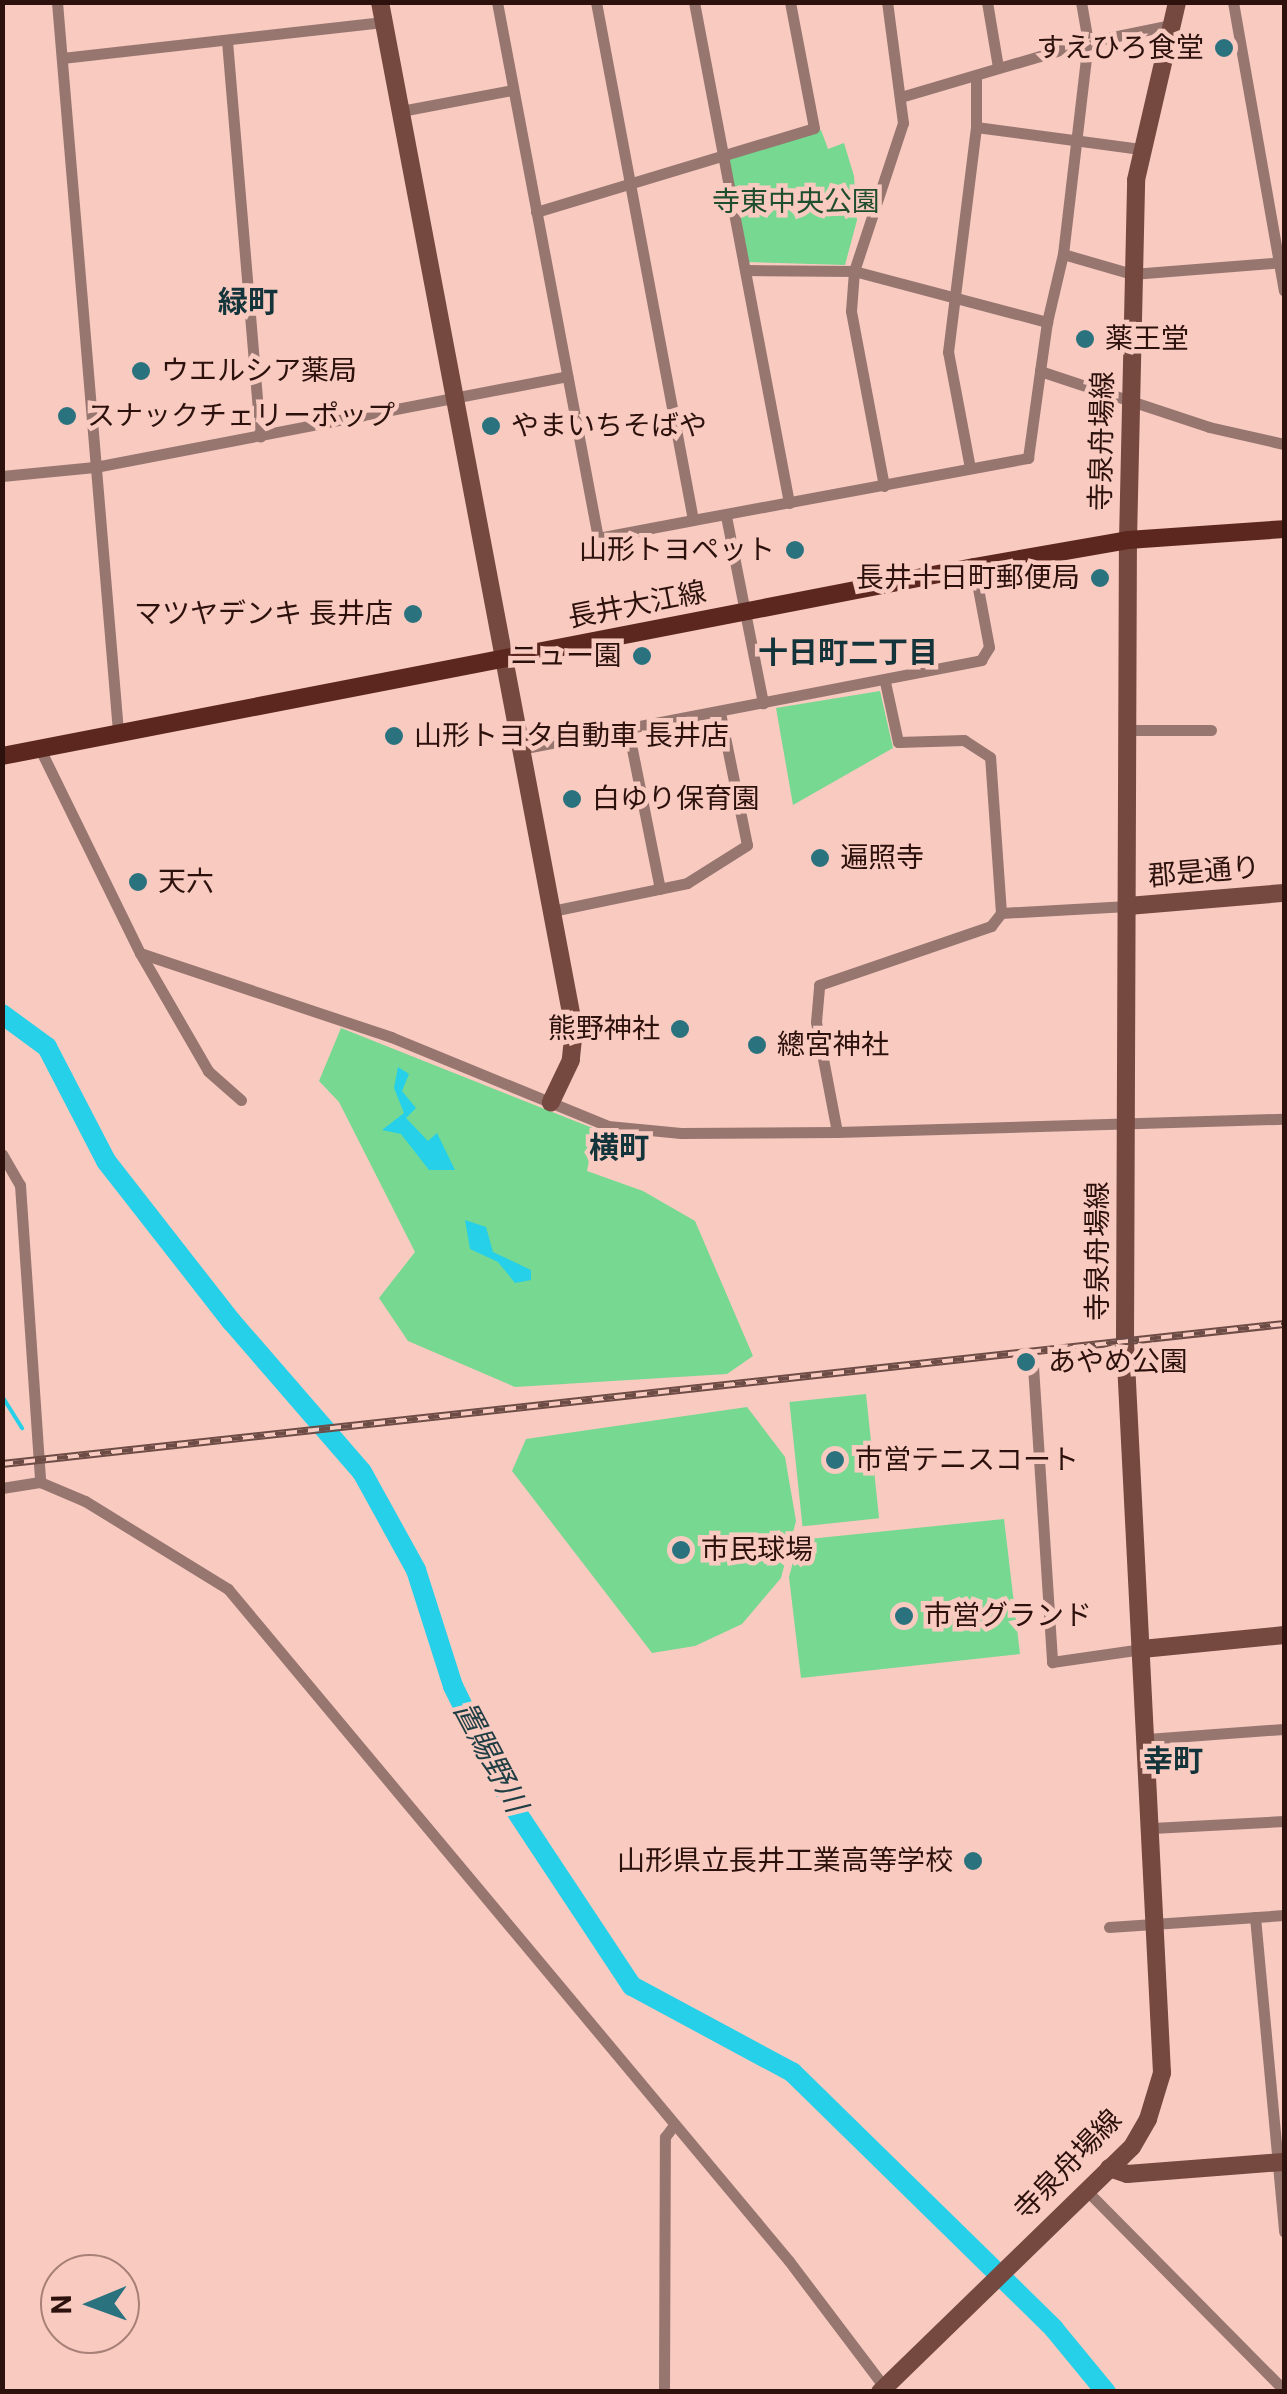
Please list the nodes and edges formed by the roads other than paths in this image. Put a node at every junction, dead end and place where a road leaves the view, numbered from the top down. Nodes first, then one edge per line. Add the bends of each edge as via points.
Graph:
1 (57, 2) edge
2 (380, 2) edge
3 (497, 2) edge
4 (596, 2) edge
5 (694, 2) edge
6 (790, 2) edge
7 (887, 2) edge
8 (987, 2) edge
9 (1080, 2) edge
10 (1177, 2) edge
11 (1234, 2) edge
12 (383, 22) junction
13 (1171, 25) junction
14 (226, 40) junction
15 (1088, 42) junction
16 (62, 58) junction
17 (998, 67) junction
18 (976, 75) junction
19 (512, 90) junction
20 (904, 96) junction
21 (402, 111) junction
22 (976, 127) junction
23 (1076, 140) junction
24 (1141, 148) junction
25 (723, 155) junction
26 (630, 181) junction
27 (536, 212) junction
28 (1063, 254) junction
29 (1282, 262) edge
30 (745, 270) junction
31 (854, 271) junction
32 (1132, 274) junction
33 (1284, 291) edge
34 (957, 297) junction
35 (1047, 322) junction
36 (1040, 371) junction
37 (567, 376) junction
38 (456, 400) junction
39 (1130, 402) junction
40 (260, 437) junction
41 (1284, 444) edge
42 (94, 468) junction
43 (970, 468) junction
44 (2, 476) edge
45 (884, 486) junction
46 (789, 502) junction
47 (726, 516) junction
48 (693, 520) junction
49 (1284, 530) edge
50 (1128, 540) junction
51 (974, 566) junction
52 (744, 612) junction
53 (502, 659) junction
54 (885, 682) junction
55 (763, 703) junction
56 (720, 712) junction
57 (628, 729) junction
58 (1129, 730) junction
59 (1210, 730) dead end
60 (118, 731) junction
61 (40, 749) junction
62 (520, 749) junction
63 (2, 756) edge
64 (660, 889) junction
65 (1284, 893) edge
66 (1128, 906) junction
67 (552, 911) junction
68 (1002, 914) junction
69 (140, 953) junction
70 (242, 1100) dead end
71 (551, 1102) junction
72 (1284, 1119) edge
73 (1126, 1124) junction
74 (836, 1132) junction
75 (2, 1154) edge
76 (1033, 1366) dead end
77 (40, 1482) junction
78 (2, 1488) edge
79 (1284, 1635) edge
80 (1142, 1649) junction
81 (1284, 1729) edge
82 (1147, 1739) junction
83 (1284, 1821) edge
84 (1152, 1828) junction
85 (1284, 1915) edge
86 (1255, 1917) junction
87 (1158, 1923) junction
88 (1109, 1927) dead end
89 (674, 2125) junction
90 (1280, 2163) edge
91 (1109, 2168) junction
92 (1081, 2195) junction
93 (1284, 2232) edge
94 (1284, 2370) edge
95 (1274, 2380) junction
96 (887, 2387) edge
97 (1284, 2390) edge
98 (664, 2392) edge

1 - 16 street
2 - 12 main road
3 - 19 street
4 - 26 street
5 - 25 street
6 - 25 street via 814,128
7 - 20 street
8 - 17 street
9 - 15 street
10 - 13 main road, 寺泉舟場線
11 - 29 street
12 - 14 street
12 - 21 main road
13 - 15 street
13 - 24 main road, 寺泉舟場線
14 - 16 street
14 - 40 street
15 - 17 street
15 - 23 street
16 - 42 street
17 - 18 street
18 - 20 street
18 - 22 street
19 - 21 street
19 - 27 street
20 - 31 street via 902,123
21 - 38 main road
22 - 23 street
22 - 34 street
23 - 24 street
23 - 28 street
24 - 32 main road, 寺泉舟場線
25 - 26 street
25 - 30 street
26 - 27 street
26 - 48 street
27 - 37 street
28 - 32 street
28 - 35 street
29 - 32 street
29 - 33 street
30 - 31 street
30 - 46 street
31 - 34 street
31 - 45 street via 850,311
32 - 39 main road, 寺泉舟場線
34 - 35 street
34 - 43 street via 948,352
35 - 36 street
36 - 39 street
36 - 43 street via 1028,458
37 - 38 street
37 - 48 street via 598,538
38 - 40 street
38 - 53 main road
39 - 41 street
39 - 50 main road, 寺泉舟場線
40 - 42 street
42 - 44 street
42 - 60 street
43 - 45 street
45 - 46 street
46 - 47 street
47 - 48 street
47 - 52 street
49 - 50 main road, 長井大江線
50 - 51 main road, 長井大江線
50 - 58 main road, 寺泉舟場線
51 - 52 main road, 長井大江線
51 - 54 street via 989,647 980,660
52 - 53 main road, 長井大江線
52 - 55 street
53 - 60 main road, 長井大江線
53 - 62 main road
54 - 55 street
54 - 68 street via 898,742 964,740 990,757
55 - 56 street
56 - 57 street
56 - 64 street via 747,845 687,883
57 - 62 street
57 - 64 street
58 - 59 street
58 - 66 main road, 寺泉舟場線
60 - 61 main road, 長井大江線
61 - 63 main road, 長井大江線
61 - 69 street
62 - 67 main road
64 - 67 street
65 - 66 main road, 郡是通り
66 - 68 street
66 - 73 main road, 寺泉舟場線
67 - 71 main road via 574,1029 571,1060
68 - 74 street via 991,926 819,985 816,1022
69 - 70 street via 208,1071
69 - 71 street via 391,1037
71 - 74 street via 608,1126 681,1133
72 - 73 street
73 - 74 street
73 - 80 main road, 寺泉舟場線 via 1125,1342
75 - 77 street via 20,1184
76 - 80 street via 1052,1662
77 - 78 street
77 - 89 street via 85,1501 228,1589
79 - 80 main road
80 - 82 main road, 寺泉舟場線
81 - 82 street
82 - 84 main road, 寺泉舟場線
83 - 84 street
84 - 87 main road, 寺泉舟場線
85 - 86 street
86 - 87 street
86 - 90 street
87 - 88 street
87 - 91 main road, 寺泉舟場線 via 1162,2073 1148,2119
89 - 96 street
89 - 98 street via 664,2137
90 - 91 main road via 1127,2174
90 - 93 street
91 - 92 main road, 寺泉舟場線
92 - 95 street
92 - 96 main road, 寺泉舟場線
94 - 95 street
95 - 97 street

